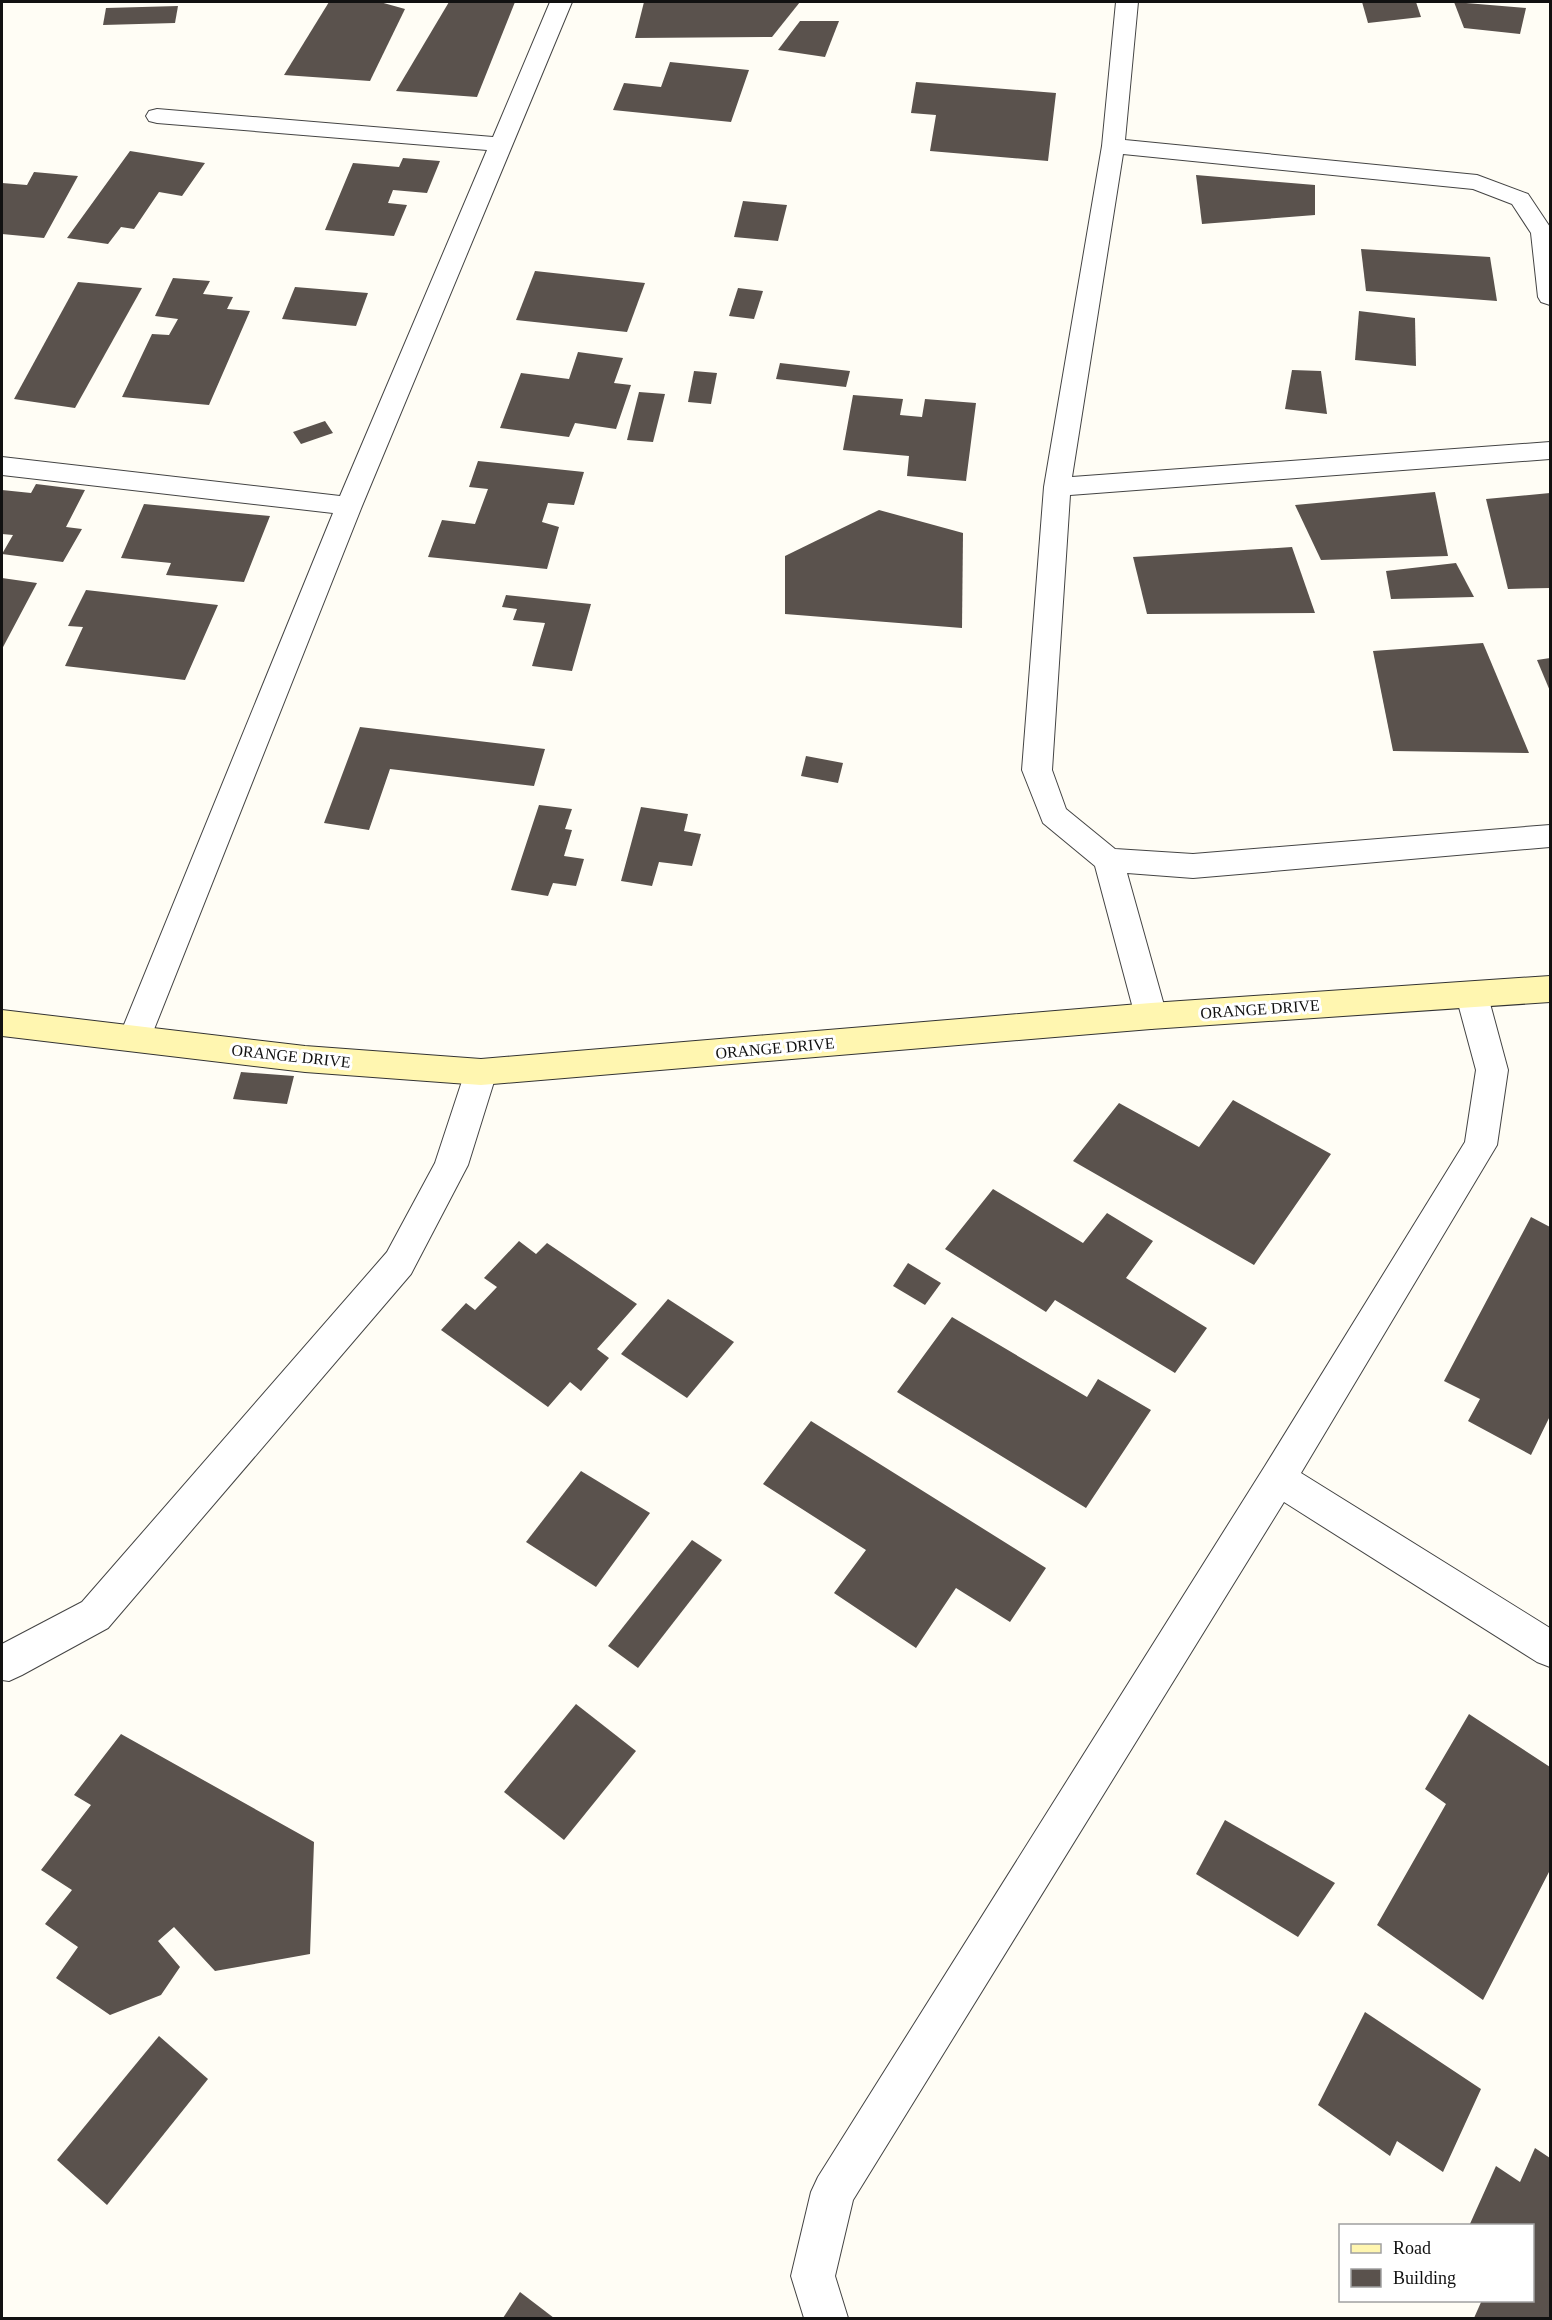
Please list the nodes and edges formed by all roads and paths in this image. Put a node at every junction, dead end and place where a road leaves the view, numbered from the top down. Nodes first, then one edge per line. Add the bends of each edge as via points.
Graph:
1 (561, 2) edge
2 (1127, 2) edge
3 (157, 116) dead end
4 (500, 144) junction
5 (1113, 146) junction
6 (1551, 297) edge
7 (1551, 450) edge
8 (2, 466) edge
9 (1057, 488) junction
10 (349, 506) junction
11 (1551, 836) edge
12 (1108, 860) junction
13 (1551, 990) edge
14 (1472, 996) junction
15 (1151, 1016) junction
16 (2, 1023) edge
17 (135, 1037) junction
18 (481, 1072) junction
19 (1278, 1478) junction
20 (1551, 1648) edge
21 (2, 1662) edge
22 (826, 2319) edge

1 - 4 street
2 - 5 street
3 - 4 street
4 - 10 street
5 - 6 street via 1477,182 1520,199 1543,233
5 - 9 street
7 - 9 street
8 - 10 street
9 - 12 street via 1036,770 1053,815
10 - 17 street
11 - 12 street via 1193,866
12 - 15 street
13 - 14 street, ORANGE DRIVE
14 - 15 street, ORANGE DRIVE
14 - 19 street via 1492,1070 1481,1145
15 - 18 street, ORANGE DRIVE
16 - 17 street, ORANGE DRIVE
17 - 18 street, ORANGE DRIVE via 305,1059
18 - 21 street via 451,1165 399,1263 95,1615 9,1662
19 - 20 street
19 - 22 street via 833,2192 813,2276

